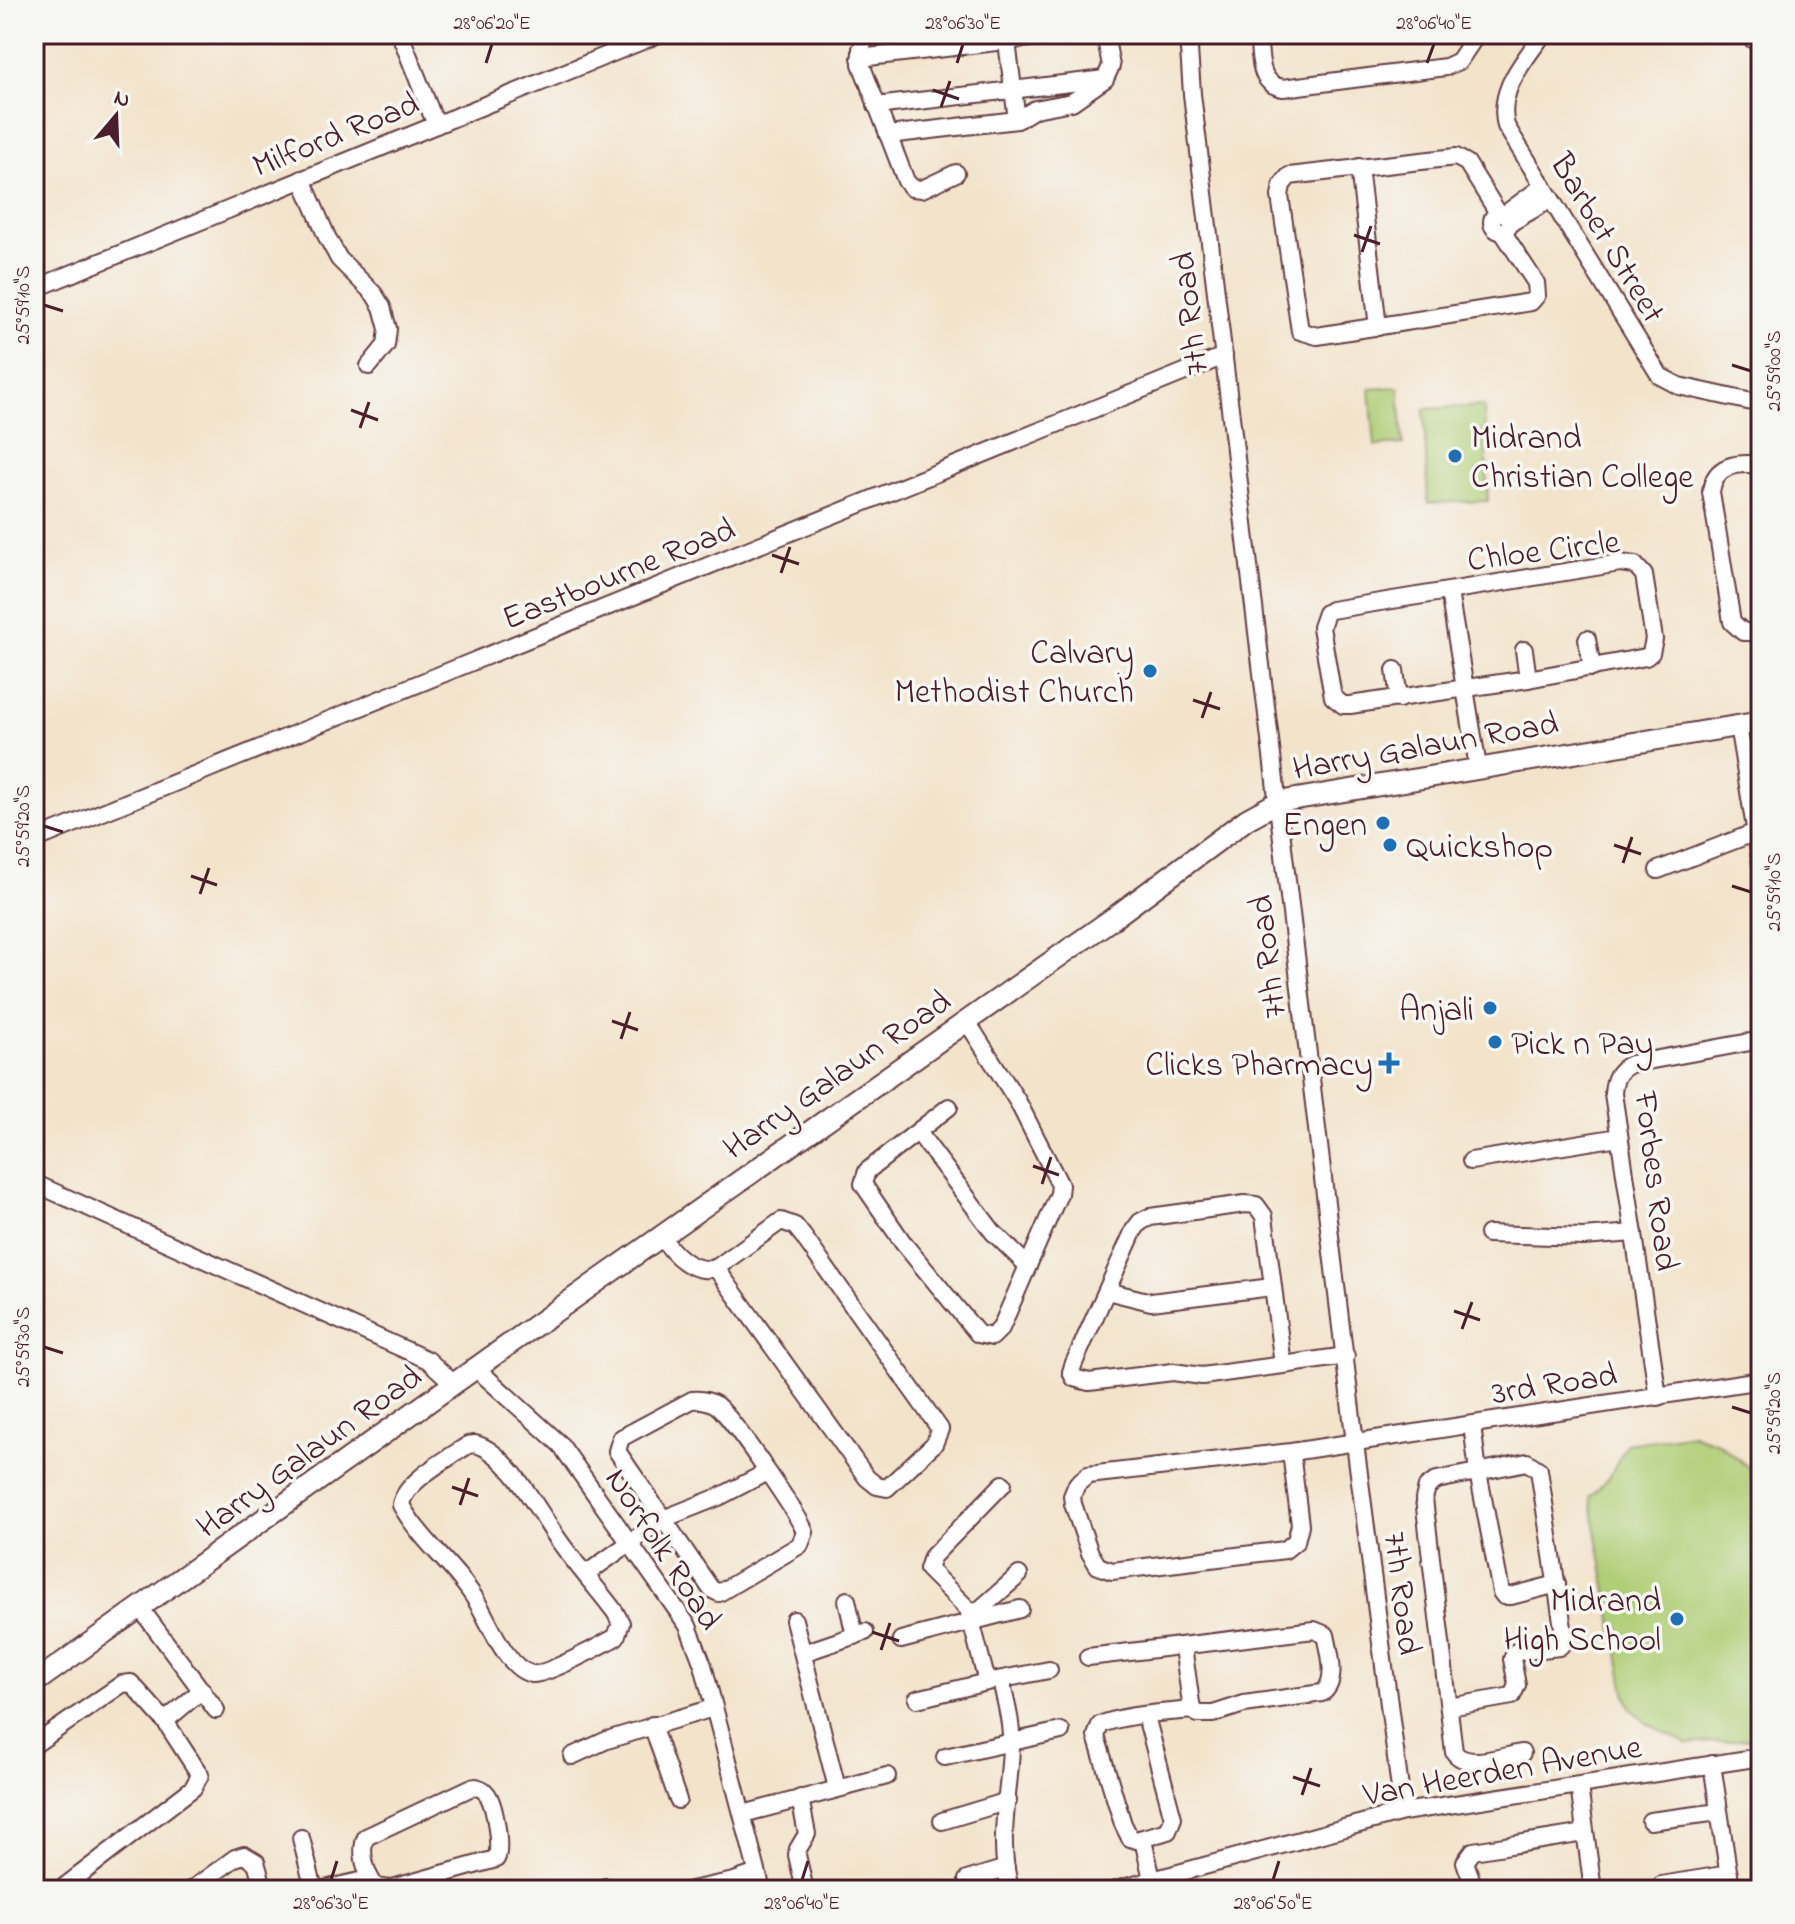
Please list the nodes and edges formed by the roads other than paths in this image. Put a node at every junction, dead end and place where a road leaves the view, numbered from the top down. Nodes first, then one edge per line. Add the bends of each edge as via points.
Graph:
1 (400, 34) edge
2 (659, 34) edge
3 (867, 34) edge
4 (1064, 34) edge
5 (1105, 34) edge
6 (1177, 34) edge
7 (1188, 34) edge
8 (1258, 34) edge
9 (1477, 34) edge
10 (1543, 34) edge
11 (1745, 34) edge
12 (1006, 37) edge
13 (1761, 45) edge
14 (860, 58) junction
15 (1105, 79) junction
16 (1013, 90) junction
17 (1192, 94) junction
18 (876, 106) junction
19 (1017, 120) junction
20 (436, 125) junction
21 (888, 135) junction
22 (1359, 167) junction
23 (956, 173) dead end
24 (302, 179) junction
25 (1547, 193) junction
26 (1504, 220) junction
27 (34, 289) edge
28 (1378, 327) junction
29 (1224, 356) junction
30 (369, 366) dead end
31 (1761, 404) edge
32 (1761, 465) edge
33 (1449, 592) junction
34 (1761, 632) edge
35 (1587, 639) dead end
36 (1524, 650) dead end
37 (1592, 668) junction
38 (1395, 670) dead end
39 (1528, 679) junction
40 (1463, 688) junction
41 (1399, 699) junction
42 (1761, 722) edge
43 (1738, 725) junction
44 (1478, 767) junction
45 (1278, 802) junction
46 (1756, 832) junction
47 (34, 840) edge
48 (1761, 864) edge
49 (1658, 870) dead end
50 (966, 1020) junction
51 (1761, 1040) edge
52 (949, 1107) dead end
53 (918, 1132) junction
54 (1619, 1137) junction
55 (1471, 1161) dead end
56 (34, 1183) edge
57 (1634, 1233) junction
58 (1488, 1234) dead end
59 (661, 1236) junction
60 (1028, 1266) junction
61 (716, 1268) junction
62 (1272, 1287) junction
63 (1107, 1291) junction
64 (1346, 1356) junction
65 (1283, 1365) junction
66 (477, 1369) junction
67 (1761, 1380) edge
68 (454, 1384) junction
69 (1658, 1397) junction
70 (1472, 1425) junction
71 (1355, 1443) junction
72 (1291, 1452) junction
73 (767, 1472) junction
74 (1478, 1472) junction
75 (1003, 1484) dead end
76 (663, 1519) junction
77 (629, 1542) junction
78 (586, 1574) junction
79 (1019, 1575) dead end
80 (1557, 1584) junction
81 (847, 1600) dead end
82 (141, 1609) junction
83 (1020, 1609) dead end
84 (794, 1620) dead end
85 (971, 1620) junction
86 (901, 1640) dead end
87 (1183, 1647) junction
88 (803, 1653) junction
89 (1088, 1657) dead end
90 (1049, 1670) dead end
91 (994, 1681) junction
92 (34, 1683) edge
93 (202, 1690) junction
94 (917, 1699) dead end
95 (1449, 1707) junction
96 (713, 1708) junction
97 (216, 1710) dead end
98 (1192, 1710) junction
99 (1146, 1716) junction
100 (165, 1721) junction
101 (652, 1725) junction
102 (1061, 1731) dead end
103 (1011, 1743) junction
104 (34, 1745) edge
105 (1522, 1753) dead end
106 (572, 1756) dead end
107 (945, 1757) dead end
108 (1761, 1757) edge
109 (1712, 1764) junction
110 (887, 1776) dead end
111 (1579, 1786) junction
112 (837, 1788) junction
113 (800, 1798) junction
114 (678, 1800) dead end
115 (1008, 1801) junction
116 (1403, 1812) junction
117 (1719, 1812) junction
118 (743, 1814) junction
119 (942, 1821) dead end
120 (1650, 1821) dead end
121 (1585, 1833) junction
122 (301, 1838) dead end
123 (1143, 1840) junction
124 (1006, 1868) junction
125 (757, 1873) junction
126 (369, 1879) junction
127 (1152, 1879) junction
128 (967, 1880) dead end
129 (1730, 1882) edge
130 (1661, 1885) dead end
131 (716, 1887) edge
132 (60, 1890) edge
133 (191, 1890) edge
134 (264, 1890) edge
135 (317, 1890) edge
136 (691, 1890) edge
137 (762, 1890) edge
138 (805, 1890) edge
139 (1011, 1890) edge
140 (1116, 1890) edge
141 (1475, 1890) edge
142 (1593, 1890) edge

1 - 20 street
2 - 20 street, Milford Road
3 - 14 street
4 - 12 street
5 - 15 street via 1111,66
6 - 17 street, 7th Road
7 - 17 street, 7th Road
8 - 9 street via 1263,77 1283,88 1446,67 1459,61
10 - 25 street, Barbet Street via 1507,89 1504,113 1506,126
11 - 13 street
12 - 14 street
12 - 16 street
14 - 18 street
15 - 16 street
15 - 19 street via 1072,102 1035,109
16 - 18 street
16 - 19 street
17 - 29 street, 7th Road
18 - 21 street
19 - 21 street
20 - 24 street, Milford Road
21 - 23 street via 912,188 922,189
22 - 26 street via 1456,157 1467,163
22 - 28 street
22 - 28 street via 1289,176 1280,196 1300,331 1317,336
24 - 27 street, Milford Road
24 - 30 street via 339,259 382,307 386,345
25 - 26 street
25 - 31 street, Barbet Street via 1660,376 1679,386
26 - 28 street via 1536,283 1536,298
29 - 45 street, 7th Road
29 - 47 street, Eastbourne Road
32 - 34 street via 1723,468 1711,492 1732,622 1743,632
33 - 37 street, Chloe Circle via 1620,563 1635,565 1646,582 1651,653
33 - 40 street
33 - 41 street, Chloe Circle via 1331,610 1323,619 1321,635 1333,697 1343,705
35 - 37 street
36 - 39 street
37 - 39 street, Chloe Circle
38 - 41 street
39 - 40 street, Chloe Circle
40 - 41 street, Chloe Circle
40 - 44 street
42 - 43 main road, Harry Galaun Road
43 - 44 main road, Harry Galaun Road
43 - 46 street
44 - 45 main road, Harry Galaun Road
45 - 50 main road, Harry Galaun Road
45 - 64 street, 7th Road
46 - 48 street
46 - 49 street
50 - 59 main road, Harry Galaun Road
50 - 60 street via 1016,1097 1060,1185
51 - 54 street, Forbes Road via 1624,1067 1613,1087
52 - 53 street
53 - 60 street via 993,1232
53 - 60 street via 867,1171 863,1184 978,1334 997,1334
54 - 55 street
54 - 57 street, Forbes Road
56 - 68 street via 428,1360
57 - 58 street
57 - 69 street, Forbes Road
59 - 61 street via 686,1262
59 - 66 main road, Harry Galaun Road
61 - 61 street via 774,1223 795,1226 939,1425 934,1444 891,1486 883,1488 867,1478
62 - 63 street via 1151,1302
62 - 63 street via 1264,1216 1256,1205 1245,1204 1145,1219 1134,1230
62 - 65 street
63 - 65 street via 1072,1368 1078,1380 1173,1372 1202,1376
64 - 65 street
64 - 71 street, 7th Road
66 - 68 main road, Harry Galaun Road
66 - 77 street, Norfolk Road via 560,1444
67 - 69 street, 3rd Road
68 - 82 main road, Harry Galaun Road
69 - 70 street, 3rd Road
70 - 71 street, 3rd Road
70 - 74 street
71 - 72 street, 3rd Road
71 - 116 street, 7th Road
72 - 72 street, 3rd Road via 1082,1478 1072,1496 1090,1553 1098,1566 1112,1571 1285,1550 1296,1541 1300,1525
73 - 76 street
73 - 76 street via 804,1528 805,1539 724,1592 713,1591
73 - 76 street via 723,1411 707,1401 692,1400 617,1444 617,1454
74 - 80 street via 1527,1462 1536,1466
74 - 80 street via 1503,1595
74 - 95 street via 1437,1480 1427,1487 1424,1499
75 - 85 street via 929,1564 929,1571 966,1605
76 - 77 street
77 - 78 street
77 - 96 street, Norfolk Road via 688,1626
78 - 78 street via 615,1612 619,1634 544,1672 526,1672 500,1644 462,1578 407,1515 402,1499 468,1445 482,1445 522,1483
79 - 85 street
80 - 95 street via 1565,1630 1562,1645 1515,1654 1517,1685 1512,1696
81 - 88 street via 860,1634
82 - 92 main road, Harry Galaun Road
82 - 93 street
83 - 85 street
84 - 88 street
85 - 86 street
85 - 91 street
87 - 89 street
87 - 98 street
87 - 98 street via 1314,1630 1328,1639 1332,1681 1322,1693 1213,1714
88 - 112 street
90 - 91 street
91 - 94 street
91 - 103 street
93 - 97 street
93 - 100 street
95 - 105 street via 1459,1759
96 - 101 street
96 - 118 street, Norfolk Road
98 - 99 street
99 - 123 street via 1173,1818 1168,1831
99 - 123 street via 1109,1721 1100,1725 1096,1736 1127,1832 1133,1840
100 - 104 street via 128,1682
100 - 132 street via 199,1773 198,1782
101 - 106 street
101 - 114 street
102 - 103 street
103 - 107 street
103 - 115 street
108 - 109 street, Van Heerden Avenue
109 - 111 street, Van Heerden Avenue
109 - 117 street
110 - 112 street
111 - 116 street, Van Heerden Avenue
111 - 121 street
112 - 113 street
113 - 118 street
113 - 138 street via 807,1834 797,1855
115 - 119 street
115 - 124 street
116 - 127 street, Van Heerden Avenue
117 - 120 street
117 - 129 street
118 - 125 street, Norfolk Road
121 - 141 street via 1473,1851 1465,1862
121 - 142 street
122 - 135 street
123 - 127 street
124 - 128 street
124 - 139 street
125 - 131 street
125 - 137 street, Norfolk Road
126 - 126 street via 362,1846 366,1837 470,1788 487,1794 500,1851 496,1859 384,1890
126 - 135 street
127 - 140 street, Van Heerden Avenue
129 - 130 street
131 - 136 street
133 - 134 street via 244,1855 256,1862

